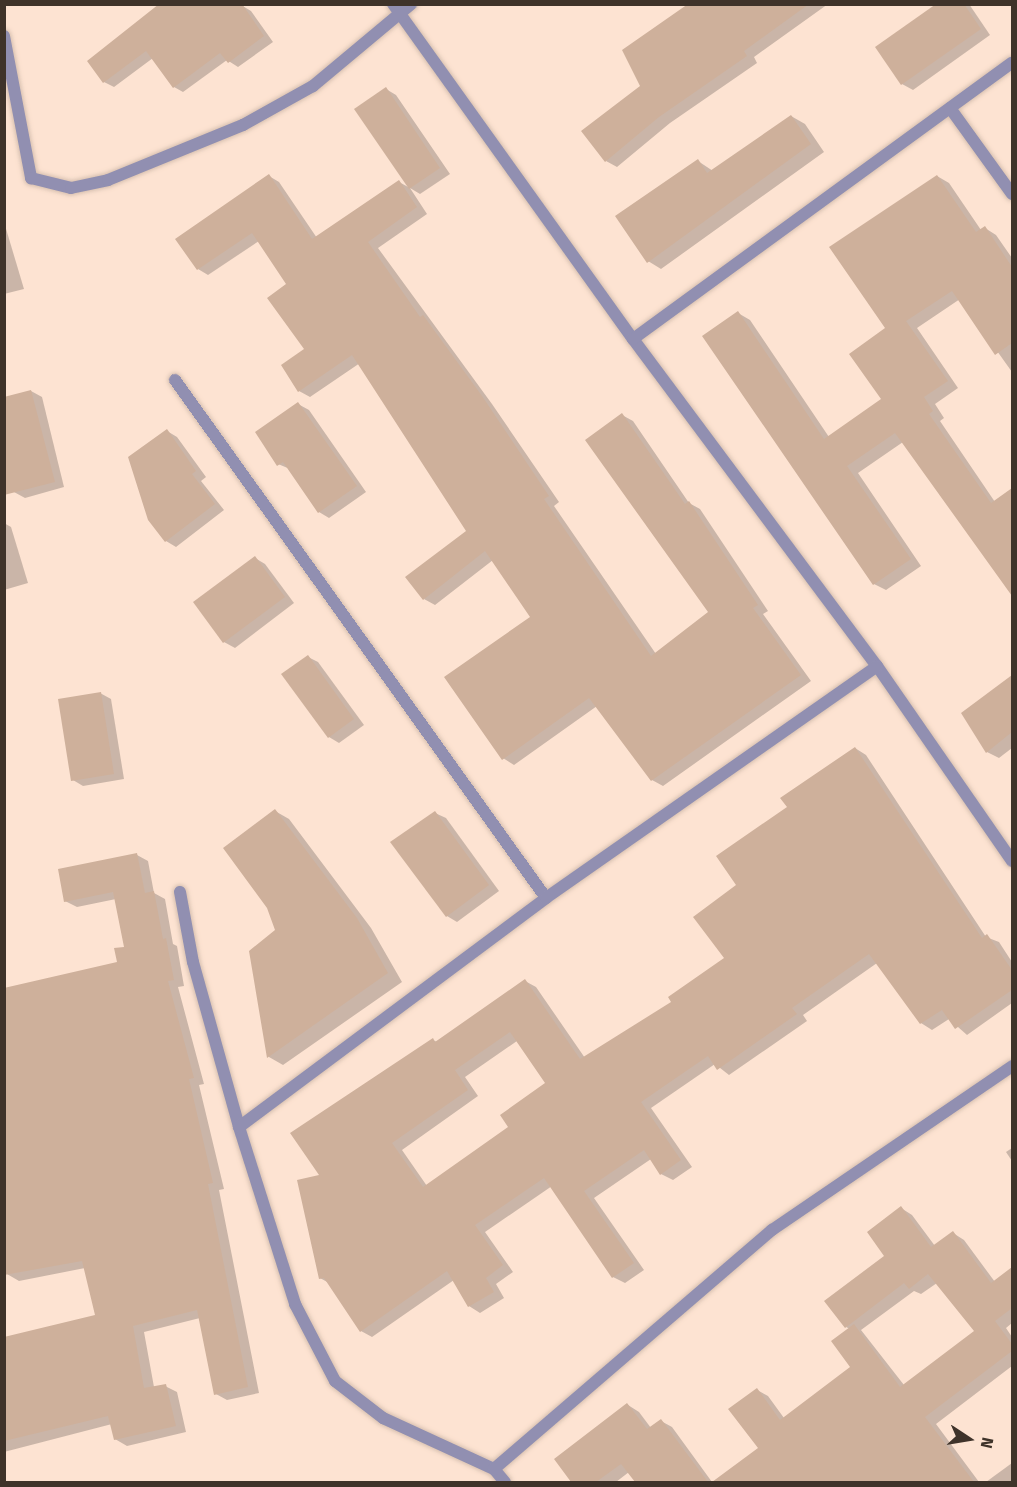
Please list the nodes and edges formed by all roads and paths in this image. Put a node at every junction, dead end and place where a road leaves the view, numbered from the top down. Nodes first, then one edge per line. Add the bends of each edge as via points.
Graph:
1 (411, 4) edge
2 (396, 9) edge
3 (4, 36) edge
4 (1012, 63) edge
5 (950, 108) junction
6 (1012, 194) edge
7 (633, 339) junction
8 (176, 380) dead end
9 (878, 666) junction
10 (1012, 861) edge
11 (180, 892) dead end
12 (546, 898) junction
13 (1012, 1066) edge
14 (239, 1127) junction
15 (494, 1468) junction
16 (505, 1482) edge

1 - 2 street
2 - 3 street via 313,86 243,125 108,180 71,188 31,178
2 - 7 street
4 - 5 street
5 - 6 street
5 - 7 street
7 - 9 street
8 - 12 street
9 - 10 street
9 - 12 street
11 - 14 street via 193,962
12 - 14 street
13 - 15 street via 772,1230
14 - 15 street via 295,1304 335,1382 383,1418
15 - 16 street

